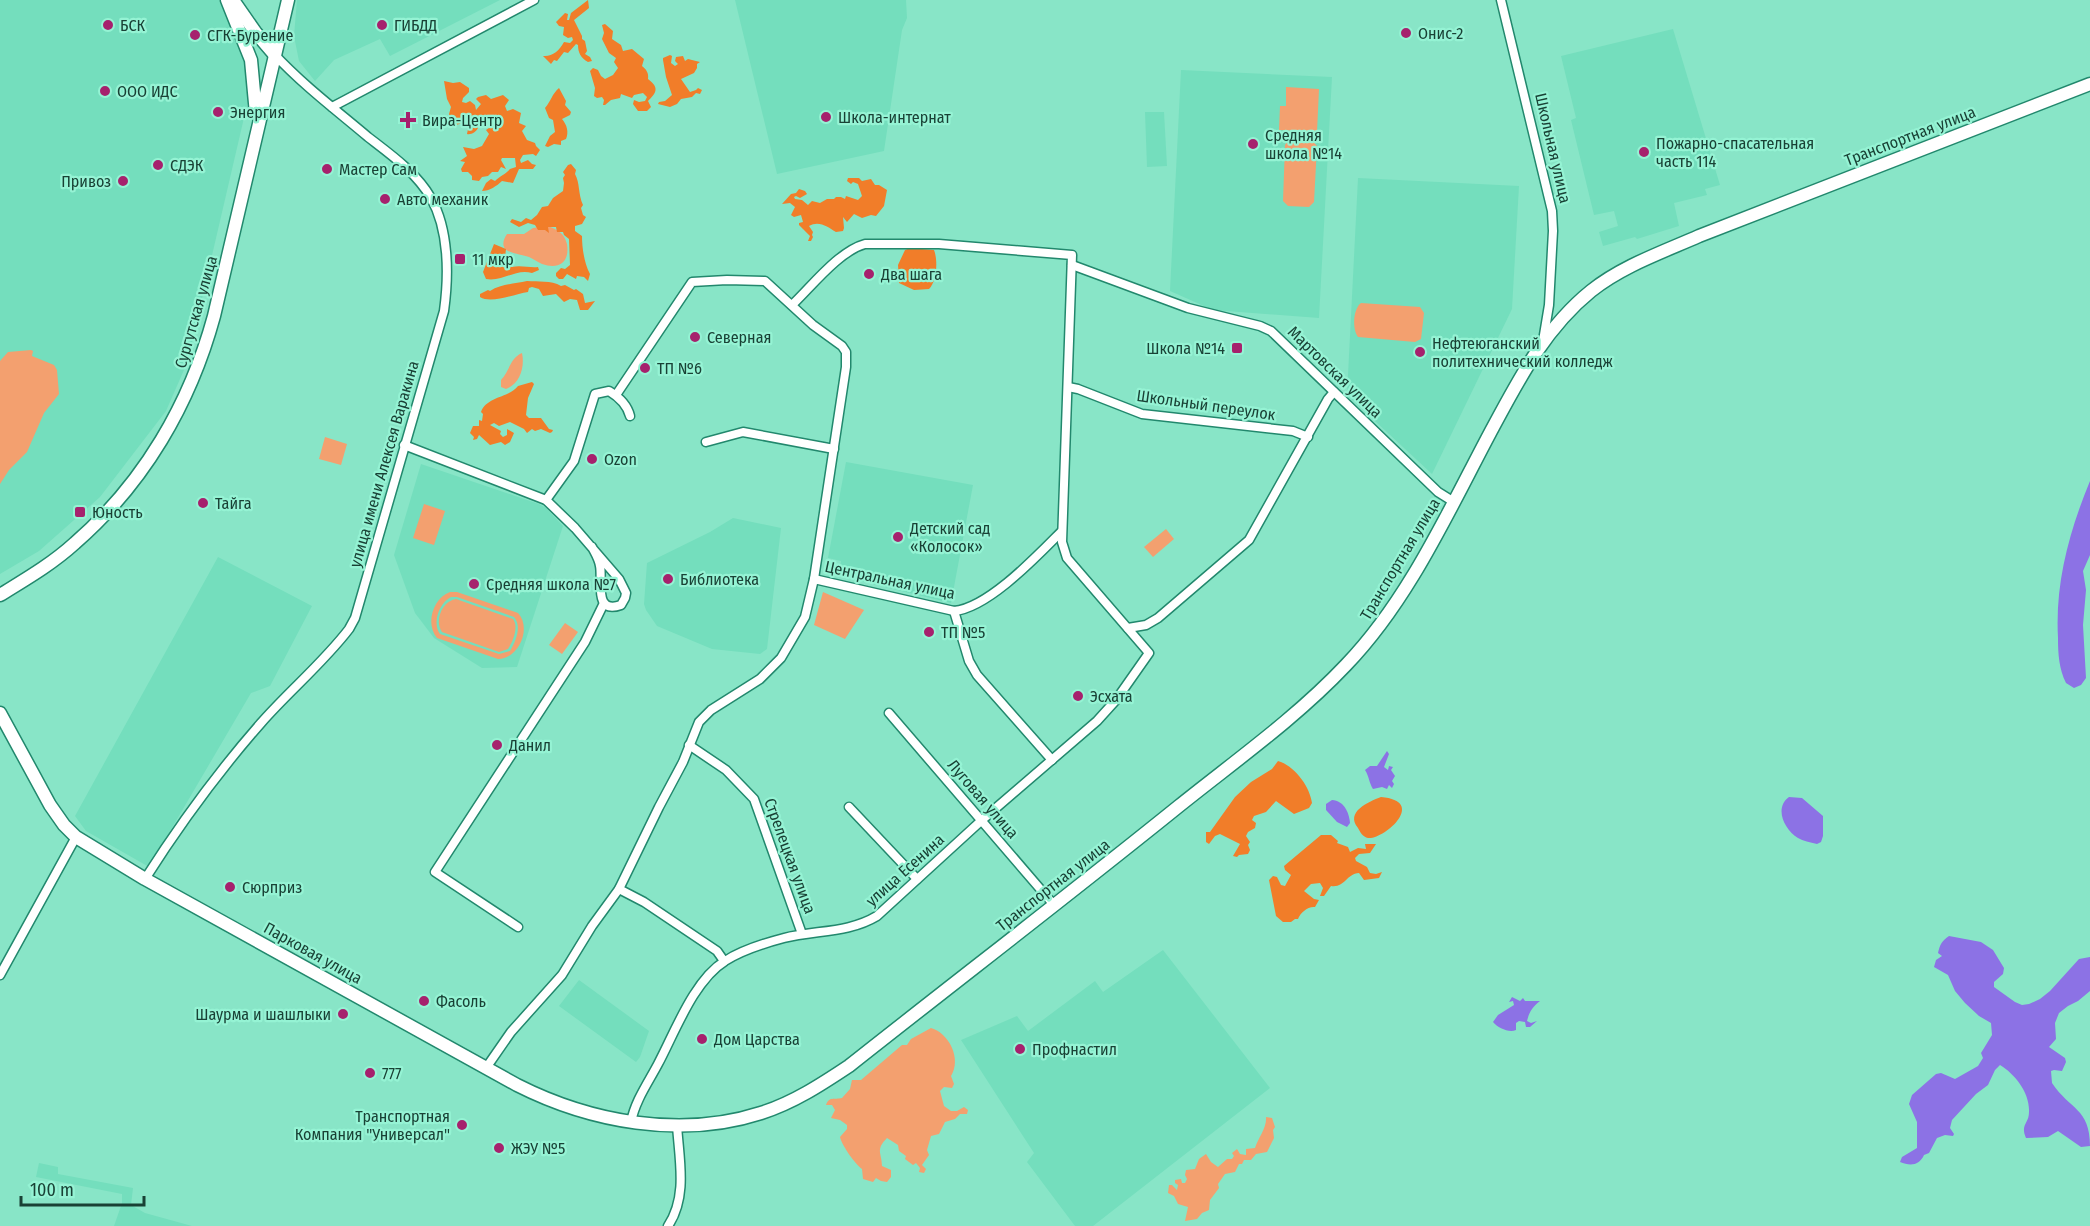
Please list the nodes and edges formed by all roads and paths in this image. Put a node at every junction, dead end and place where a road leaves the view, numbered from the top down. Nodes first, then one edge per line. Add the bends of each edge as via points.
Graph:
1 (227, 0) edge
2 (233, 0) edge
3 (288, 0) edge
4 (534, 0) edge
5 (1501, 0) edge
6 (274, 54) junction
7 (2090, 84) edge
8 (332, 107) junction
9 (257, 128) junction
10 (1072, 265) junction
11 (792, 305) junction
12 (1549, 305) junction
13 (1570, 310) junction
14 (1543, 342) junction
15 (1068, 387) junction
16 (1334, 392) junction
17 (616, 396) junction
18 (630, 416) dead end
19 (1308, 437) junction
20 (706, 442) dead end
21 (404, 445) junction
22 (834, 448) junction
23 (546, 500) junction
24 (1454, 502) junction
25 (1061, 532) junction
26 (592, 547) junction
27 (1041, 552) junction
28 (1067, 558) junction
29 (814, 579) junction
30 (0, 595) edge
31 (604, 603) junction
32 (954, 611) junction
33 (1128, 628) junction
34 (0, 713) edge
35 (889, 713) dead end
36 (5, 733) edge
37 (689, 745) junction
38 (1052, 760) junction
39 (849, 807) dead end
40 (982, 820) junction
41 (76, 837) junction
42 (145, 879) junction
43 (917, 879) junction
44 (619, 890) junction
45 (1054, 905) junction
46 (518, 927) dead end
47 (802, 934) junction
48 (724, 961) junction
49 (0, 975) edge
50 (486, 1068) junction
51 (631, 1122) junction
52 (677, 1125) junction
53 (668, 1226) edge

1 - 9 street via 251,60
2 - 6 street
3 - 6 street, Сургутская улица
4 - 8 street
5 - 12 street, Школьная улица via 1552,211
6 - 8 street, улица имени Алексея Варакина
6 - 9 street, Сургутская улица
7 - 13 street, Транспортная улица via 1665,251 1610,279
8 - 21 street, улица имени Алексея Варакина via 423,186 441,225 447,270 444,311
9 - 30 street, Сургутская улица via 208,339 174,421 135,478 88,531 61,555
10 - 11 street via 1072,255 1065,254 939,244 865,244 841,258
10 - 15 street
10 - 16 street, Мартовская улица via 1188,308 1267,329
11 - 17 street via 765,281 692,282
11 - 22 street via 846,352
12 - 13 street via 1558,313
12 - 14 street, Школьная улица
13 - 14 street, Транспортная улица
14 - 24 street, Транспортная улица via 1519,378
15 - 19 street, Школьный переулок via 1142,414 1293,431
15 - 25 street
16 - 19 street
16 - 24 street, Мартовская улица via 1438,492
17 - 18 street via 626,404
17 - 23 street via 609,391 595,394 574,461
19 - 33 street via 1249,540 1158,618
20 - 22 street via 743,432
21 - 23 street
21 - 42 street, улица имени Алексея Варакина via 350,629 232,758 193,807
22 - 29 street
23 - 26 street
24 - 45 street, Транспортная улица via 1395,603 1349,663 1284,722
25 - 27 street, Центральная улица
25 - 28 street
26 - 31 street via 600,566
26 - 31 street via 625,589 626,598 621,605 612,607
27 - 28 street via 1055,551
27 - 32 street, Центральная улица via 989,596
28 - 33 street
29 - 32 street, Центральная улица
29 - 37 street, Центральная улица via 805,617 781,658 756,682 711,710 699,722
31 - 46 street via 585,642 435,872
32 - 38 street via 977,675
33 - 38 street, улица Есенина via 1149,653 1107,710
34 - 36 street, Парковая улица
35 - 40 street, Луговая улица
36 - 41 street, Парковая улица via 54,813
37 - 44 street, Центральная улица
37 - 47 street, Стрелецкая улица via 726,770 754,799
38 - 40 street, улица Есенина
39 - 43 street
40 - 43 street, улица Есенина
40 - 45 street, Луговая улица
41 - 42 street, Парковая улица
41 - 49 street
42 - 50 street, Парковая улица
43 - 47 street, улица Есенина via 864,924
44 - 48 street via 644,902 717,951
44 - 50 street, Центральная улица via 562,975 511,1032
45 - 52 street, Транспортная улица via 849,1066 811,1090 746,1118
47 - 48 street, улица Есенина via 751,948
48 - 51 street, улица Есенина via 702,982 689,1004
50 - 51 street, Парковая улица via 560,1105
51 - 52 street, Парковая улица
52 - 53 street via 681,1194

